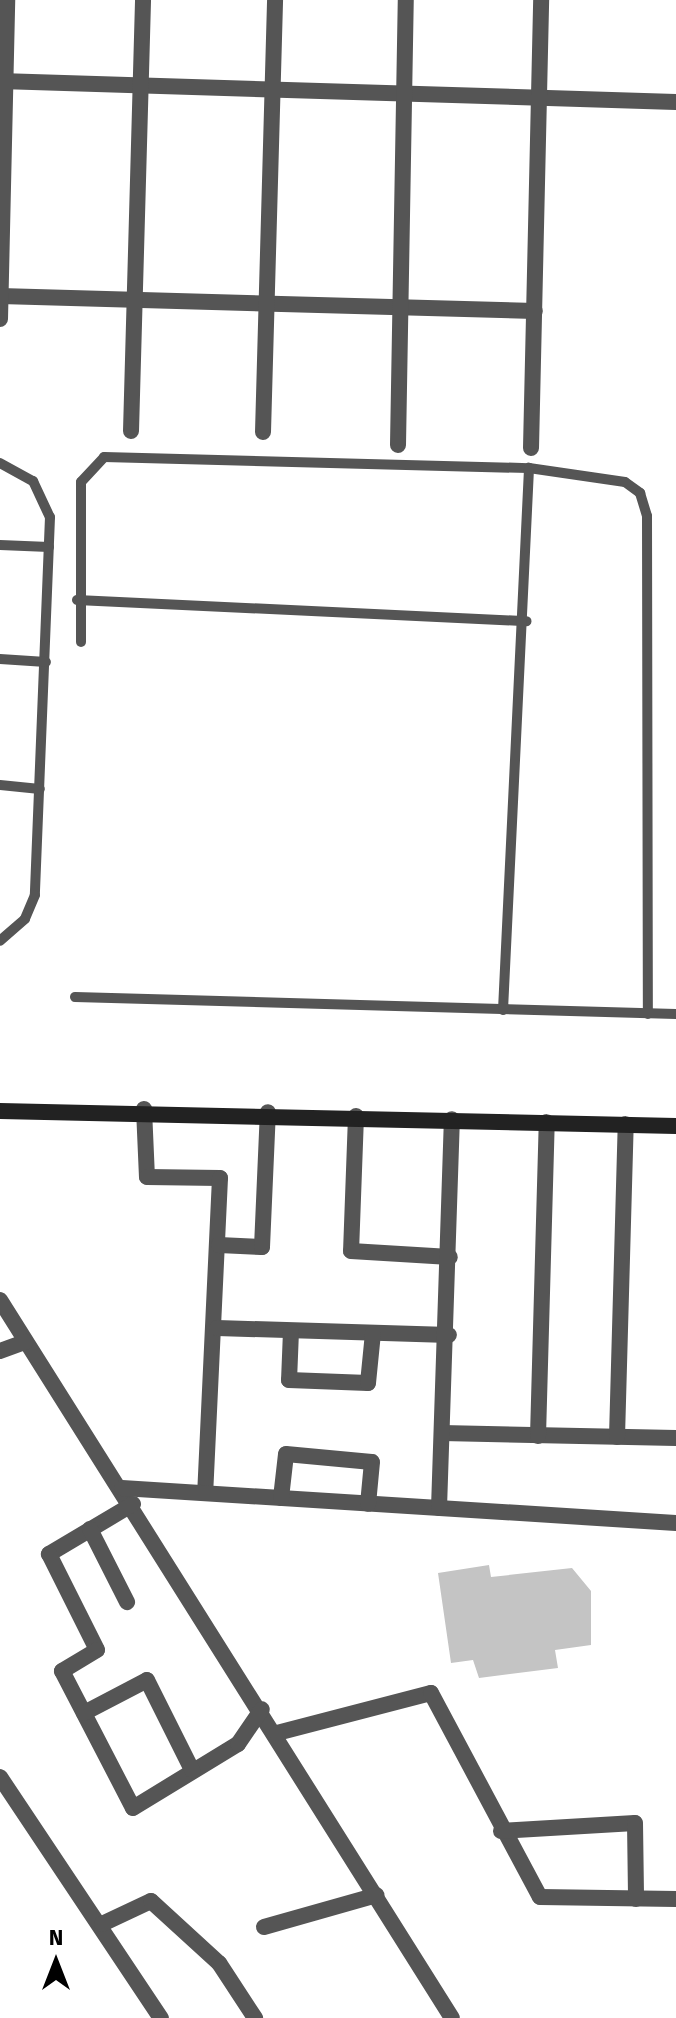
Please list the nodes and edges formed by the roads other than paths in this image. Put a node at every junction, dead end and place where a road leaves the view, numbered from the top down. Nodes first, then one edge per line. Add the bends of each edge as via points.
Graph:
1 (7, 0) edge
2 (143, 0) edge
3 (275, 0) edge
4 (406, 0) edge
5 (541, 0) edge
6 (2, 81) edge
7 (141, 85) junction
8 (271, 89) junction
9 (404, 94) junction
10 (539, 98) junction
11 (676, 102) edge
12 (0, 296) edge
13 (133, 300) junction
14 (266, 304) junction
15 (402, 308) junction
16 (535, 311) junction
17 (0, 319) edge
18 (131, 431) dead end
19 (263, 432) dead end
20 (398, 445) dead end
21 (531, 448) dead end
22 (0, 463) edge
23 (529, 468) junction
24 (0, 545) edge
25 (49, 547) junction
26 (77, 600) junction
27 (527, 621) junction
28 (81, 642) dead end
29 (0, 659) edge
30 (46, 662) junction
31 (0, 785) edge
32 (40, 789) junction
33 (0, 941) edge
34 (75, 997) dead end
35 (503, 1010) junction
36 (648, 1014) junction
37 (676, 1014) edge
38 (144, 1109) junction
39 (0, 1111) edge
40 (268, 1112) junction
41 (356, 1116) junction
42 (452, 1119) junction
43 (547, 1122) junction
44 (626, 1124) junction
45 (676, 1126) edge
46 (219, 1245) junction
47 (450, 1257) junction
48 (0, 1300) edge
49 (217, 1328) junction
50 (291, 1331) junction
51 (373, 1333) junction
52 (449, 1335) junction
53 (25, 1342) junction
54 (0, 1351) edge
55 (442, 1433) junction
56 (538, 1436) junction
57 (617, 1437) junction
58 (676, 1438) edge
59 (122, 1488) junction
60 (205, 1493) junction
61 (281, 1498) junction
62 (133, 1504) junction
63 (368, 1504) junction
64 (439, 1508) junction
65 (676, 1523) edge
66 (90, 1529) junction
67 (127, 1602) dead end
68 (262, 1709) junction
69 (84, 1713) junction
70 (277, 1733) junction
71 (192, 1770) junction
72 (0, 1777) edge
73 (501, 1831) junction
74 (377, 1895) junction
75 (636, 1899) junction
76 (676, 1899) edge
77 (102, 1924) junction
78 (264, 1927) dead end
79 (161, 2018) edge
80 (255, 2018) edge
81 (452, 2018) edge

1 - 6 street
2 - 7 street
3 - 8 street
4 - 9 street
5 - 10 street
6 - 7 street
6 - 12 street
7 - 8 street
7 - 13 street
8 - 9 street
8 - 14 street
9 - 10 street
9 - 15 street
10 - 11 street
10 - 16 street
12 - 13 street
12 - 17 street
13 - 14 street
13 - 18 street
14 - 15 street
14 - 19 street
15 - 16 street
15 - 20 street
16 - 21 street
22 - 25 lane via 43,493
23 - 26 lane via 104,457 81,482
23 - 27 lane
23 - 36 lane via 625,482 640,493 647,516
24 - 25 lane
25 - 30 lane
26 - 27 lane
26 - 28 lane
27 - 35 lane
29 - 30 lane
30 - 32 lane
31 - 32 lane
32 - 33 lane via 35,895 25,919
34 - 35 lane
35 - 36 lane
36 - 37 lane
38 - 39 street
38 - 40 street
38 - 46 street via 147,1177 220,1178
40 - 41 street
40 - 46 street via 262,1247
41 - 42 street
41 - 47 street via 351,1251
42 - 43 street
42 - 47 street
43 - 44 street
43 - 56 street
44 - 45 street
44 - 57 street
46 - 49 street
47 - 52 street
48 - 53 street
49 - 50 street
49 - 60 street
50 - 51 street
50 - 51 street via 289,1380 368,1383
51 - 52 street
52 - 55 street
53 - 54 street
53 - 59 street
55 - 56 street
55 - 64 street
56 - 57 street
57 - 58 street
59 - 60 street
59 - 62 street
60 - 61 street
61 - 63 street
61 - 63 street via 286,1454 372,1462
62 - 66 street
62 - 68 street
63 - 64 street
64 - 65 street
66 - 67 street
66 - 69 street via 49,1554 97,1650 62,1671
68 - 70 street
68 - 71 street via 238,1744
69 - 71 street via 147,1680
69 - 71 street via 133,1808
70 - 73 street via 431,1693
70 - 74 street
72 - 77 street
73 - 75 street via 540,1897
73 - 75 street via 635,1823
74 - 78 street
74 - 81 street
75 - 76 street
77 - 79 street
77 - 80 street via 151,1901 219,1963

